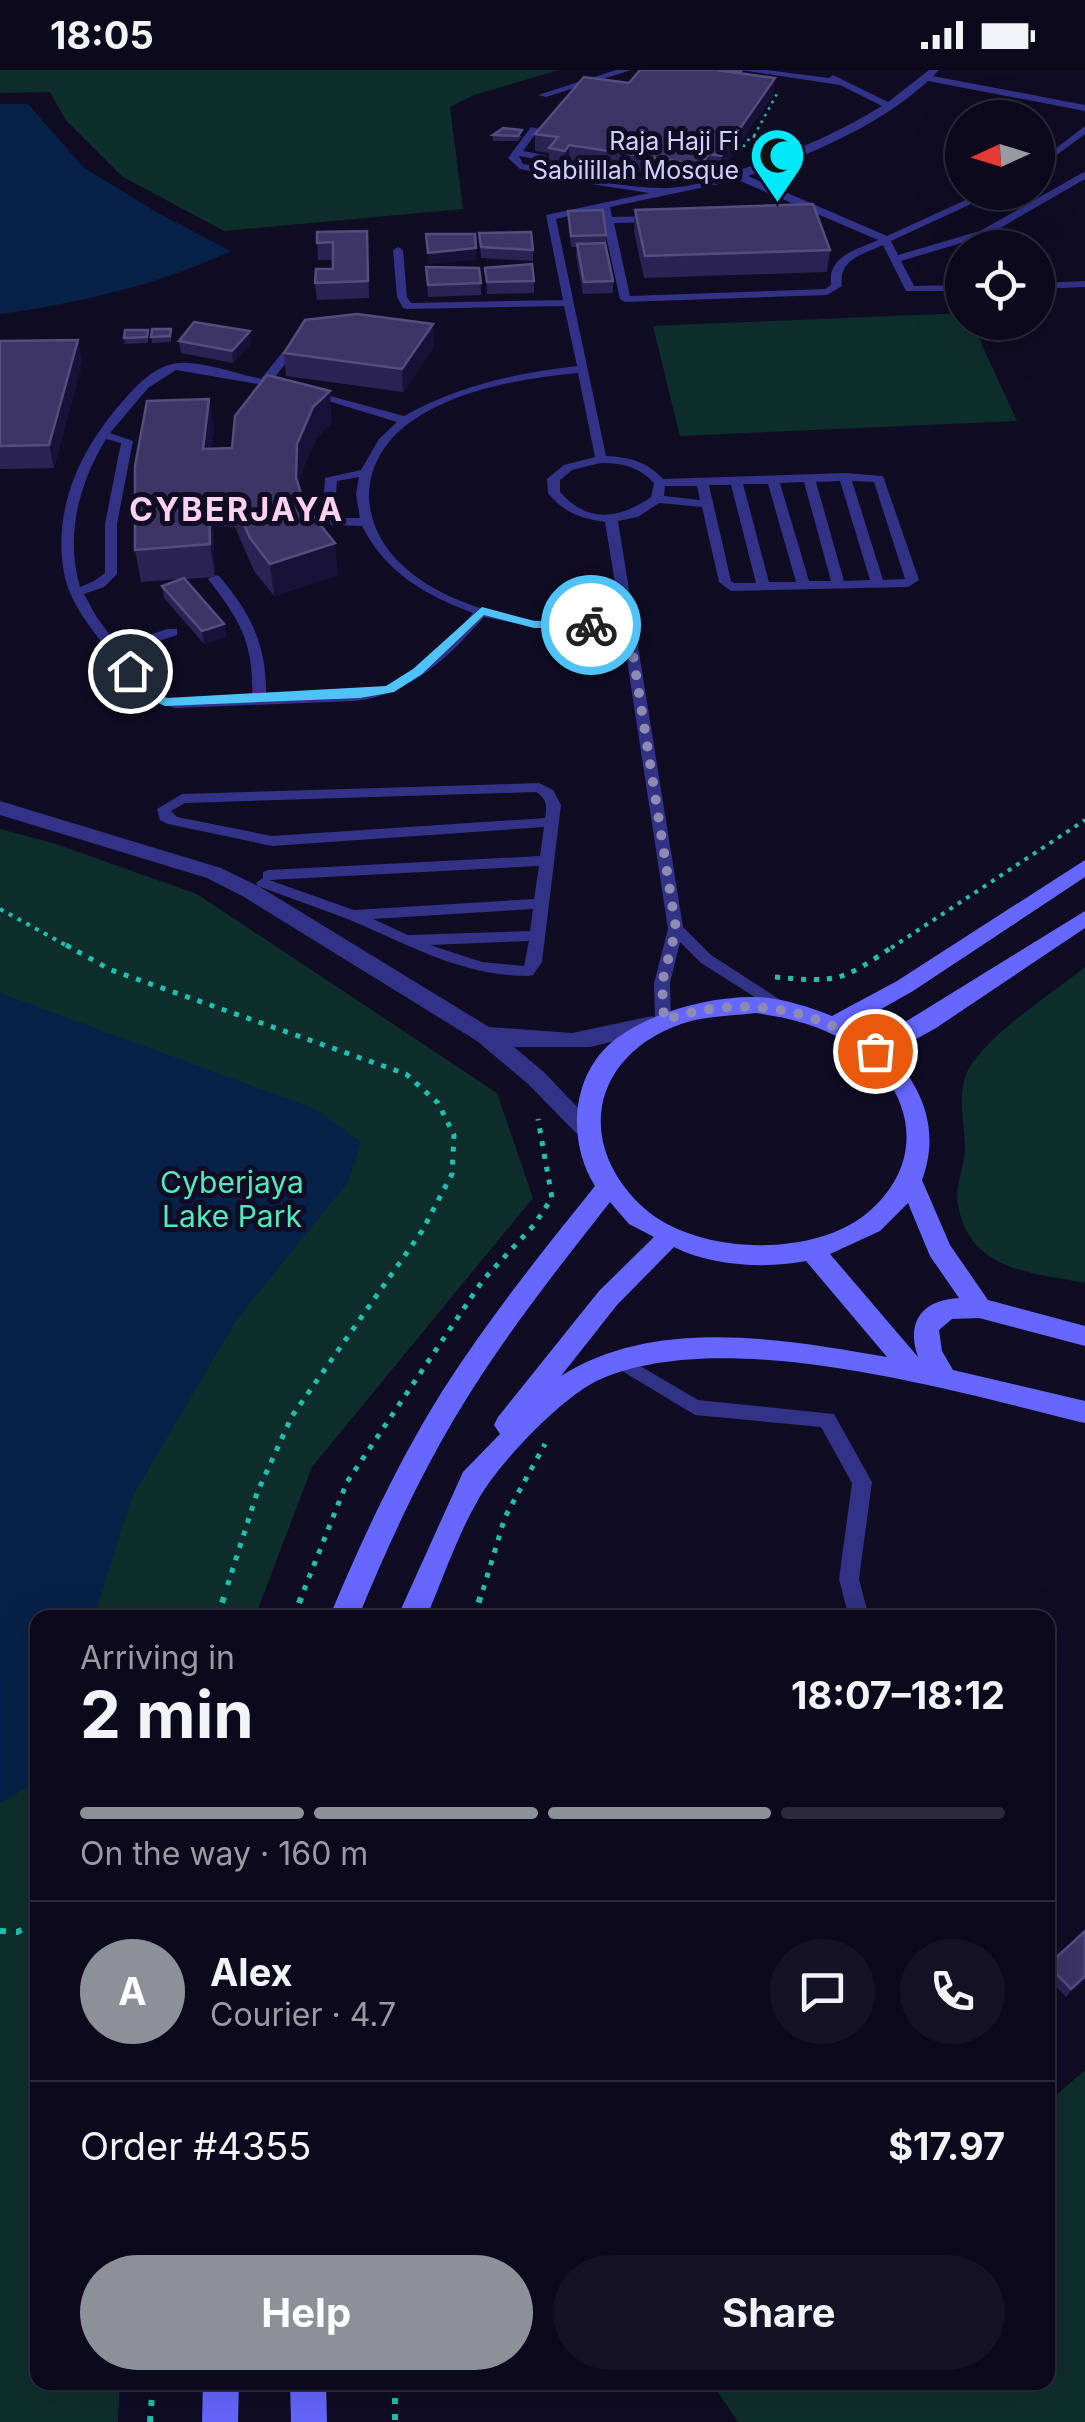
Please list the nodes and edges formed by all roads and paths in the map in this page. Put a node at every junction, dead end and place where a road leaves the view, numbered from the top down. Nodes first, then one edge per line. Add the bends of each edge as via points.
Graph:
1 (626, 70) edge
2 (745, 70) edge
3 (813, 70) edge
4 (931, 74) edge
5 (844, 82) junction
6 (762, 88) edge
7 (543, 95) dead end
8 (891, 107) junction
9 (1085, 108) edge
10 (534, 130) edge
11 (1085, 130) edge
12 (751, 136) junction
13 (784, 141) dead end
14 (1055, 153) edge
15 (733, 171) junction
16 (1085, 176) edge
17 (667, 191) junction
18 (951, 210) edge
19 (607, 214) junction
20 (798, 215) edge
21 (818, 217) junction
22 (666, 218) edge
23 (885, 239) junction
24 (398, 250) dead end
25 (830, 255) edge
26 (896, 259) junction
27 (835, 272) junction
28 (1085, 284) edge
29 (1055, 285) edge
30 (945, 288) edge
31 (568, 303) junction
32 (310, 335) edge
33 (582, 369) junction
34 (265, 382) junction
35 (404, 420) junction
36 (100, 434) junction
37 (601, 458) junction
38 (363, 473) junction
39 (809, 478) junction
40 (844, 478) junction
41 (736, 480) junction
42 (773, 480) junction
43 (702, 482) junction
44 (660, 483) junction
45 (658, 499) junction
46 (708, 504) junction
47 (612, 518) junction
48 (365, 522) junction
49 (214, 580) edge
50 (878, 584) junction
51 (839, 585) junction
52 (804, 586) junction
53 (764, 587) junction
54 (76, 593) junction
55 (482, 610) junction
56 (628, 623) junction
57 (172, 632) dead end
58 (116, 650) junction
59 (259, 700) junction
60 (0, 808) edge
61 (1085, 820) edge
62 (549, 822) junction
63 (272, 841) junction
64 (544, 862) junction
65 (1085, 867) edge
66 (261, 883) junction
67 (540, 904) junction
68 (0, 910) edge
69 (352, 916) junction
70 (1085, 918) edge
71 (676, 929) junction
72 (538, 936) junction
73 (403, 940) junction
74 (771, 975) dead end
75 (788, 1010) junction
76 (658, 1022) junction
77 (834, 1024) junction
78 (485, 1035) junction
79 (875, 1051) junction
80 (532, 1108) dead end
81 (584, 1127) junction
82 (911, 1182) junction
83 (608, 1188) junction
84 (670, 1236) junction
85 (812, 1251) junction
86 (980, 1308) junction
87 (1085, 1336) edge
88 (618, 1360) junction
89 (914, 1370) junction
90 (944, 1380) junction
91 (1085, 1412) edge
92 (558, 1432) dead end
93 (467, 1492) junction
94 (220, 1610) edge
95 (296, 1610) edge
96 (347, 1610) edge
97 (415, 1610) edge
98 (476, 1610) edge
99 (857, 1610) edge
100 (30, 1926) edge
101 (0, 1931) edge
102 (152, 2390) edge
103 (221, 2390) edge
104 (308, 2390) edge
105 (395, 2390) edge
106 (150, 2422) edge
107 (220, 2422) edge
108 (309, 2422) edge
109 (395, 2422) edge

1 - 7 lane
2 - 5 lane
3 - 5 lane
4 - 8 lane
4 - 9 lane
5 - 8 lane
6 - 12 path via 781,90
8 - 15 lane via 795,154
10 - 17 lane via 515,163
11 - 14 lane
12 - 13 path
12 - 15 path
15 - 17 lane
15 - 21 lane
16 - 26 lane via 984,233
17 - 19 lane
18 - 23 lane
19 - 22 lane
19 - 27 lane via 626,298 827,292 838,286
19 - 31 lane via 550,218
20 - 21 lane
21 - 23 lane
23 - 26 lane
23 - 27 lane via 842,260
24 - 31 lane via 407,306
25 - 27 lane
26 - 30 lane via 910,288
28 - 29 lane
31 - 33 lane
32 - 34 lane via 296,341
33 - 35 lane via 466,390
33 - 37 lane
34 - 35 lane
34 - 36 lane via 165,368
35 - 38 lane
36 - 54 lane via 78,480 69,525
36 - 54 lane via 127,441 111,524 111,574
37 - 44 lane via 639,465
37 - 47 lane via 567,466 556,475 552,495 574,512
38 - 48 lane
38 - 48 lane via 331,478 329,505 335,522
39 - 40 lane
39 - 42 lane
39 - 51 lane
40 - 50 lane
40 - 50 lane via 869,477 884,485 913,575 908,584
41 - 42 lane
41 - 43 lane
41 - 53 lane
42 - 52 lane
43 - 44 lane
43 - 46 lane
44 - 45 lane
45 - 46 lane
45 - 47 lane via 640,512
46 - 53 lane via 725,582
47 - 56 lane
48 - 55 lane via 384,556 404,573
49 - 59 lane via 256,639
50 - 51 lane
51 - 52 lane
52 - 53 lane
54 - 58 lane
55 - 56 lane via 534,624
55 - 59 lane via 390,690
56 - 71 lane
57 - 58 lane
58 - 59 lane via 151,696 165,702
60 - 66 street
61 - 74 path via 858,970 829,982
62 - 63 lane
62 - 63 lane via 554,804 548,793 526,785 182,800 164,809 172,821
62 - 64 lane
63 - 66 lane via 280,857
64 - 66 lane
64 - 67 lane
65 - 77 main road
66 - 69 lane
66 - 78 street
67 - 69 lane
67 - 72 lane
68 - 94 path via 112,970 406,1074 438,1103 454,1136 452,1174 422,1231 292,1416 257,1493
69 - 73 lane
70 - 79 main road
71 - 75 lane via 706,959
71 - 76 lane
72 - 73 lane
72 - 73 lane via 528,971 512,972 460,962
75 - 76 main road via 724,1006
75 - 77 main road
76 - 78 street via 599,1040 541,1044
76 - 81 main road via 600,1068 587,1096
77 - 79 main road
78 - 81 street
79 - 82 main road via 902,1080 918,1113 921,1148
80 - 95 path via 552,1198 483,1280 347,1482
81 - 83 main road via 590,1158
82 - 85 main road via 877,1220
82 - 86 main road via 939,1249
83 - 84 main road
83 - 96 main road via 512,1310 436,1426
84 - 85 main road via 715,1251
84 - 93 main road via 608,1298 492,1444
85 - 89 main road
86 - 87 main road
86 - 90 main road via 946,1308 925,1326
88 - 89 main road via 727,1350
88 - 93 main road via 557,1394
88 - 99 lane via 695,1408 827,1420 862,1482 849,1579
89 - 90 main road
90 - 91 main road
92 - 98 path via 504,1517
93 - 97 main road
100 - 101 path
102 - 106 path
103 - 107 main road
104 - 108 main road
105 - 109 path

